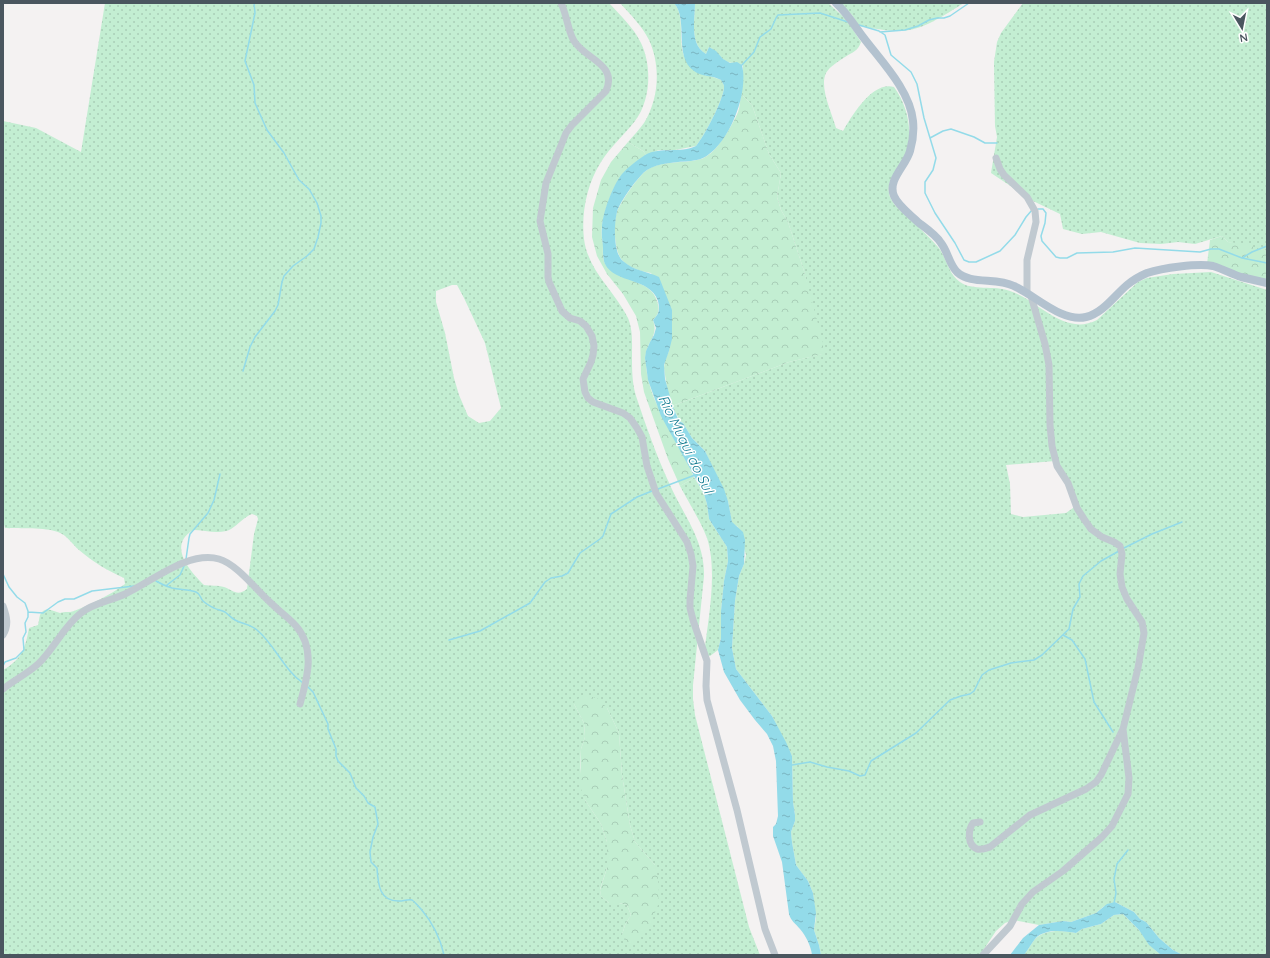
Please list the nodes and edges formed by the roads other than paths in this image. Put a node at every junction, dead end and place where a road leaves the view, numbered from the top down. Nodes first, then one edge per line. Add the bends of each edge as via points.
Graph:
1 (561, 3) edge
2 (836, 3) edge
3 (996, 158) dead end
4 (1267, 283) edge
5 (1029, 294) junction
6 (3, 606) edge
7 (3, 635) edge
8 (3, 688) edge
9 (300, 704) dead end
10 (1123, 728) junction
11 (980, 822) dead end
12 (775, 955) edge
13 (983, 955) edge

1 - 12 street via 574,41 607,73 609,84 606,91 566,133 546,183 540,221 548,254 549,282 562,312 580,321 592,336 593,355 583,379 588,398 623,413 637,428 642,437 647,466 656,493 687,542 694,566 690,608 707,661 707,700 737,810 765,929
2 - 5 main road via 900,87 911,111 913,138 910,152 893,184 896,199 941,243 958,273 969,279 1004,282
3 - 5 street via 1004,175 1027,197 1034,211 1036,222 1027,260
4 - 5 main road via 1211,266 1157,270 1137,278 1105,306 1085,318 1067,316
5 - 10 street via 1048,358 1050,425 1057,466 1068,483 1084,519 1092,529 1118,544 1121,549 1122,587 1144,626 1138,668
6 - 7 street via 7,617 7,628
8 - 9 street via 38,664 70,624 91,605 134,590 178,565 205,557 219,559 240,571 257,591 301,632 306,643 308,666
10 - 11 street via 1102,775 1092,786 1035,812 990,847 982,849 976,848 969,837 973,823
10 - 13 street via 1129,778 1128,794 1112,826 1063,871 1033,892 1022,904 1010,926

